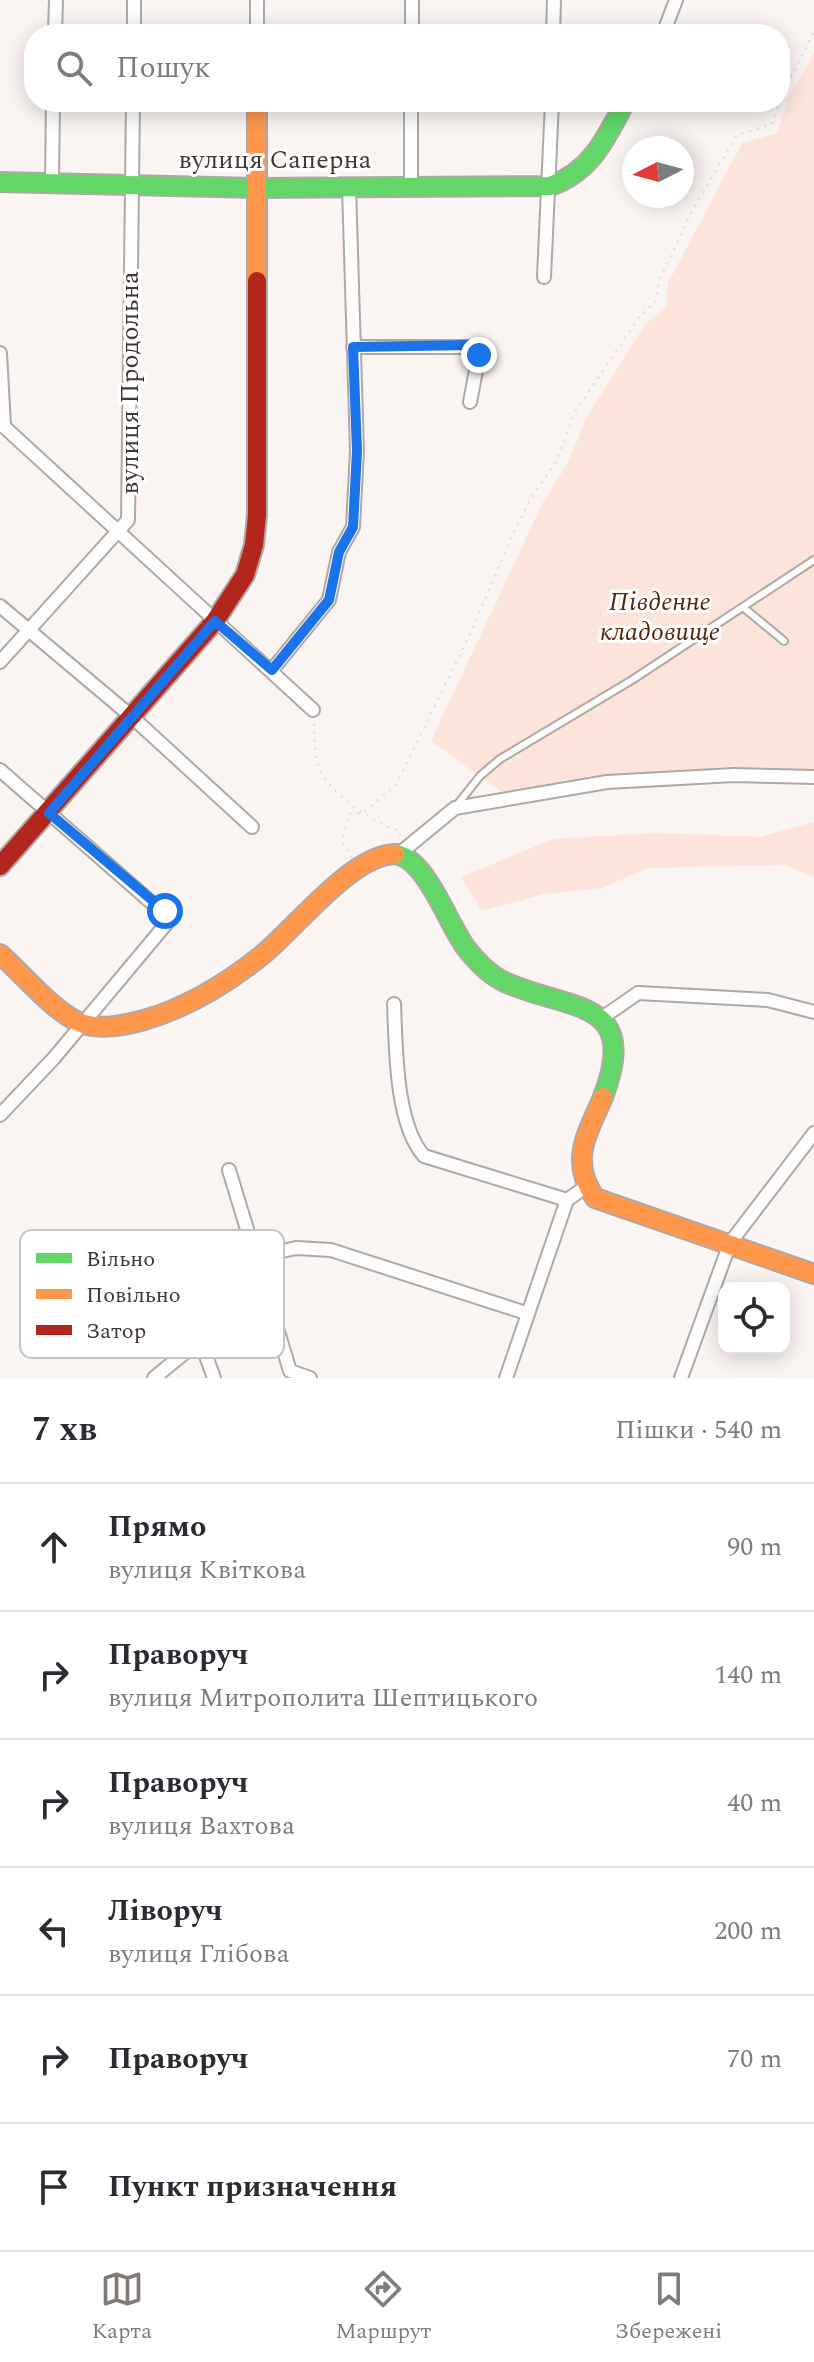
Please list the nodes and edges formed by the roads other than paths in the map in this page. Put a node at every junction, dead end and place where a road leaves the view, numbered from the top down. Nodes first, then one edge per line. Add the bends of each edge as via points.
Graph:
1 (56, 0) edge
2 (134, 0) edge
3 (257, 0) edge
4 (412, 0) edge
5 (554, 0) edge
6 (676, 0) edge
7 (55, 24) edge
8 (134, 24) edge
9 (257, 24) edge
10 (412, 24) edge
11 (553, 24) edge
12 (667, 24) edge
13 (53, 112) edge
14 (133, 112) edge
15 (257, 112) edge
16 (411, 112) edge
17 (552, 112) edge
18 (619, 112) edge
19 (0, 182) edge
20 (52, 182) junction
21 (131, 185) junction
22 (550, 186) junction
23 (349, 187) junction
24 (411, 187) junction
25 (257, 188) junction
26 (544, 277) dead end
27 (353, 347) junction
28 (0, 353) edge
29 (470, 402) dead end
30 (2, 425) edge
31 (116, 533) junction
32 (814, 560) edge
33 (0, 606) edge
34 (744, 608) junction
35 (215, 621) junction
36 (26, 631) junction
37 (784, 641) dead end
38 (0, 662) edge
39 (272, 670) junction
40 (313, 710) road end
41 (131, 716) junction
42 (0, 770) edge
43 (814, 777) edge
44 (455, 808) junction
45 (49, 813) junction
46 (252, 827) dead end
47 (399, 854) junction
48 (0, 866) edge
49 (0, 954) edge
50 (394, 1004) dead end
51 (814, 1012) edge
52 (602, 1018) junction
53 (81, 1023) junction
54 (0, 1113) edge
55 (814, 1133) edge
56 (229, 1170) dead end
57 (584, 1188) junction
58 (567, 1200) junction
59 (248, 1230) edge
60 (730, 1243) junction
61 (284, 1251) edge
62 (814, 1274) edge
63 (526, 1313) junction
64 (284, 1351) edge
65 (178, 1358) edge
66 (207, 1358) edge
67 (154, 1378) edge
68 (214, 1378) edge
69 (310, 1378) edge
70 (506, 1378) edge
71 (681, 1378) edge

1 - 7 street
2 - 8 street
3 - 9 street
4 - 10 street
5 - 11 street
6 - 12 street
13 - 20 street
14 - 21 street, вулиця Продольна
15 - 25 street
16 - 24 street
17 - 22 street
18 - 22 street via 587,168 570,181
19 - 20 street, вулиця Саперна
20 - 21 street, вулиця Саперна
21 - 25 street, вулиця Саперна
21 - 31 street, вулиця Продольна via 129,513
22 - 24 street, вулиця Саперна
22 - 26 street
23 - 24 street, вулиця Саперна
23 - 25 street, вулиця Саперна
23 - 27 street
25 - 35 street via 257,515 245,575
27 - 29 street via 477,347
27 - 39 street via 353,527 339,552 329,600
28 - 30 street
30 - 31 street
31 - 35 street
31 - 36 street, вулиця Продольна
32 - 34 lane
33 - 36 street
34 - 37 lane
34 - 44 lane via 500,759
35 - 39 street
35 - 41 street
36 - 38 street, вулиця Продольна
36 - 41 street
39 - 40 street
41 - 45 street
41 - 46 street
42 - 45 street
43 - 44 street via 607,782
44 - 47 street
45 - 48 street
45 - 53 street via 168,917
47 - 52 street via 413,860 458,936 492,976 579,1004
47 - 53 street via 381,855 359,870 260,958 182,1006 129,1026
49 - 53 street
50 - 58 street via 398,1075 414,1144 424,1156
51 - 52 street via 768,1000 638,993
52 - 57 street via 612,1038 614,1063 579,1166
53 - 54 street
55 - 60 street
56 - 59 street
57 - 58 street
57 - 60 street via 595,1198
58 - 63 street
60 - 62 street
60 - 71 street
61 - 63 street via 331,1250
63 - 70 street
64 - 69 street via 290,1371
65 - 67 street
66 - 68 street

